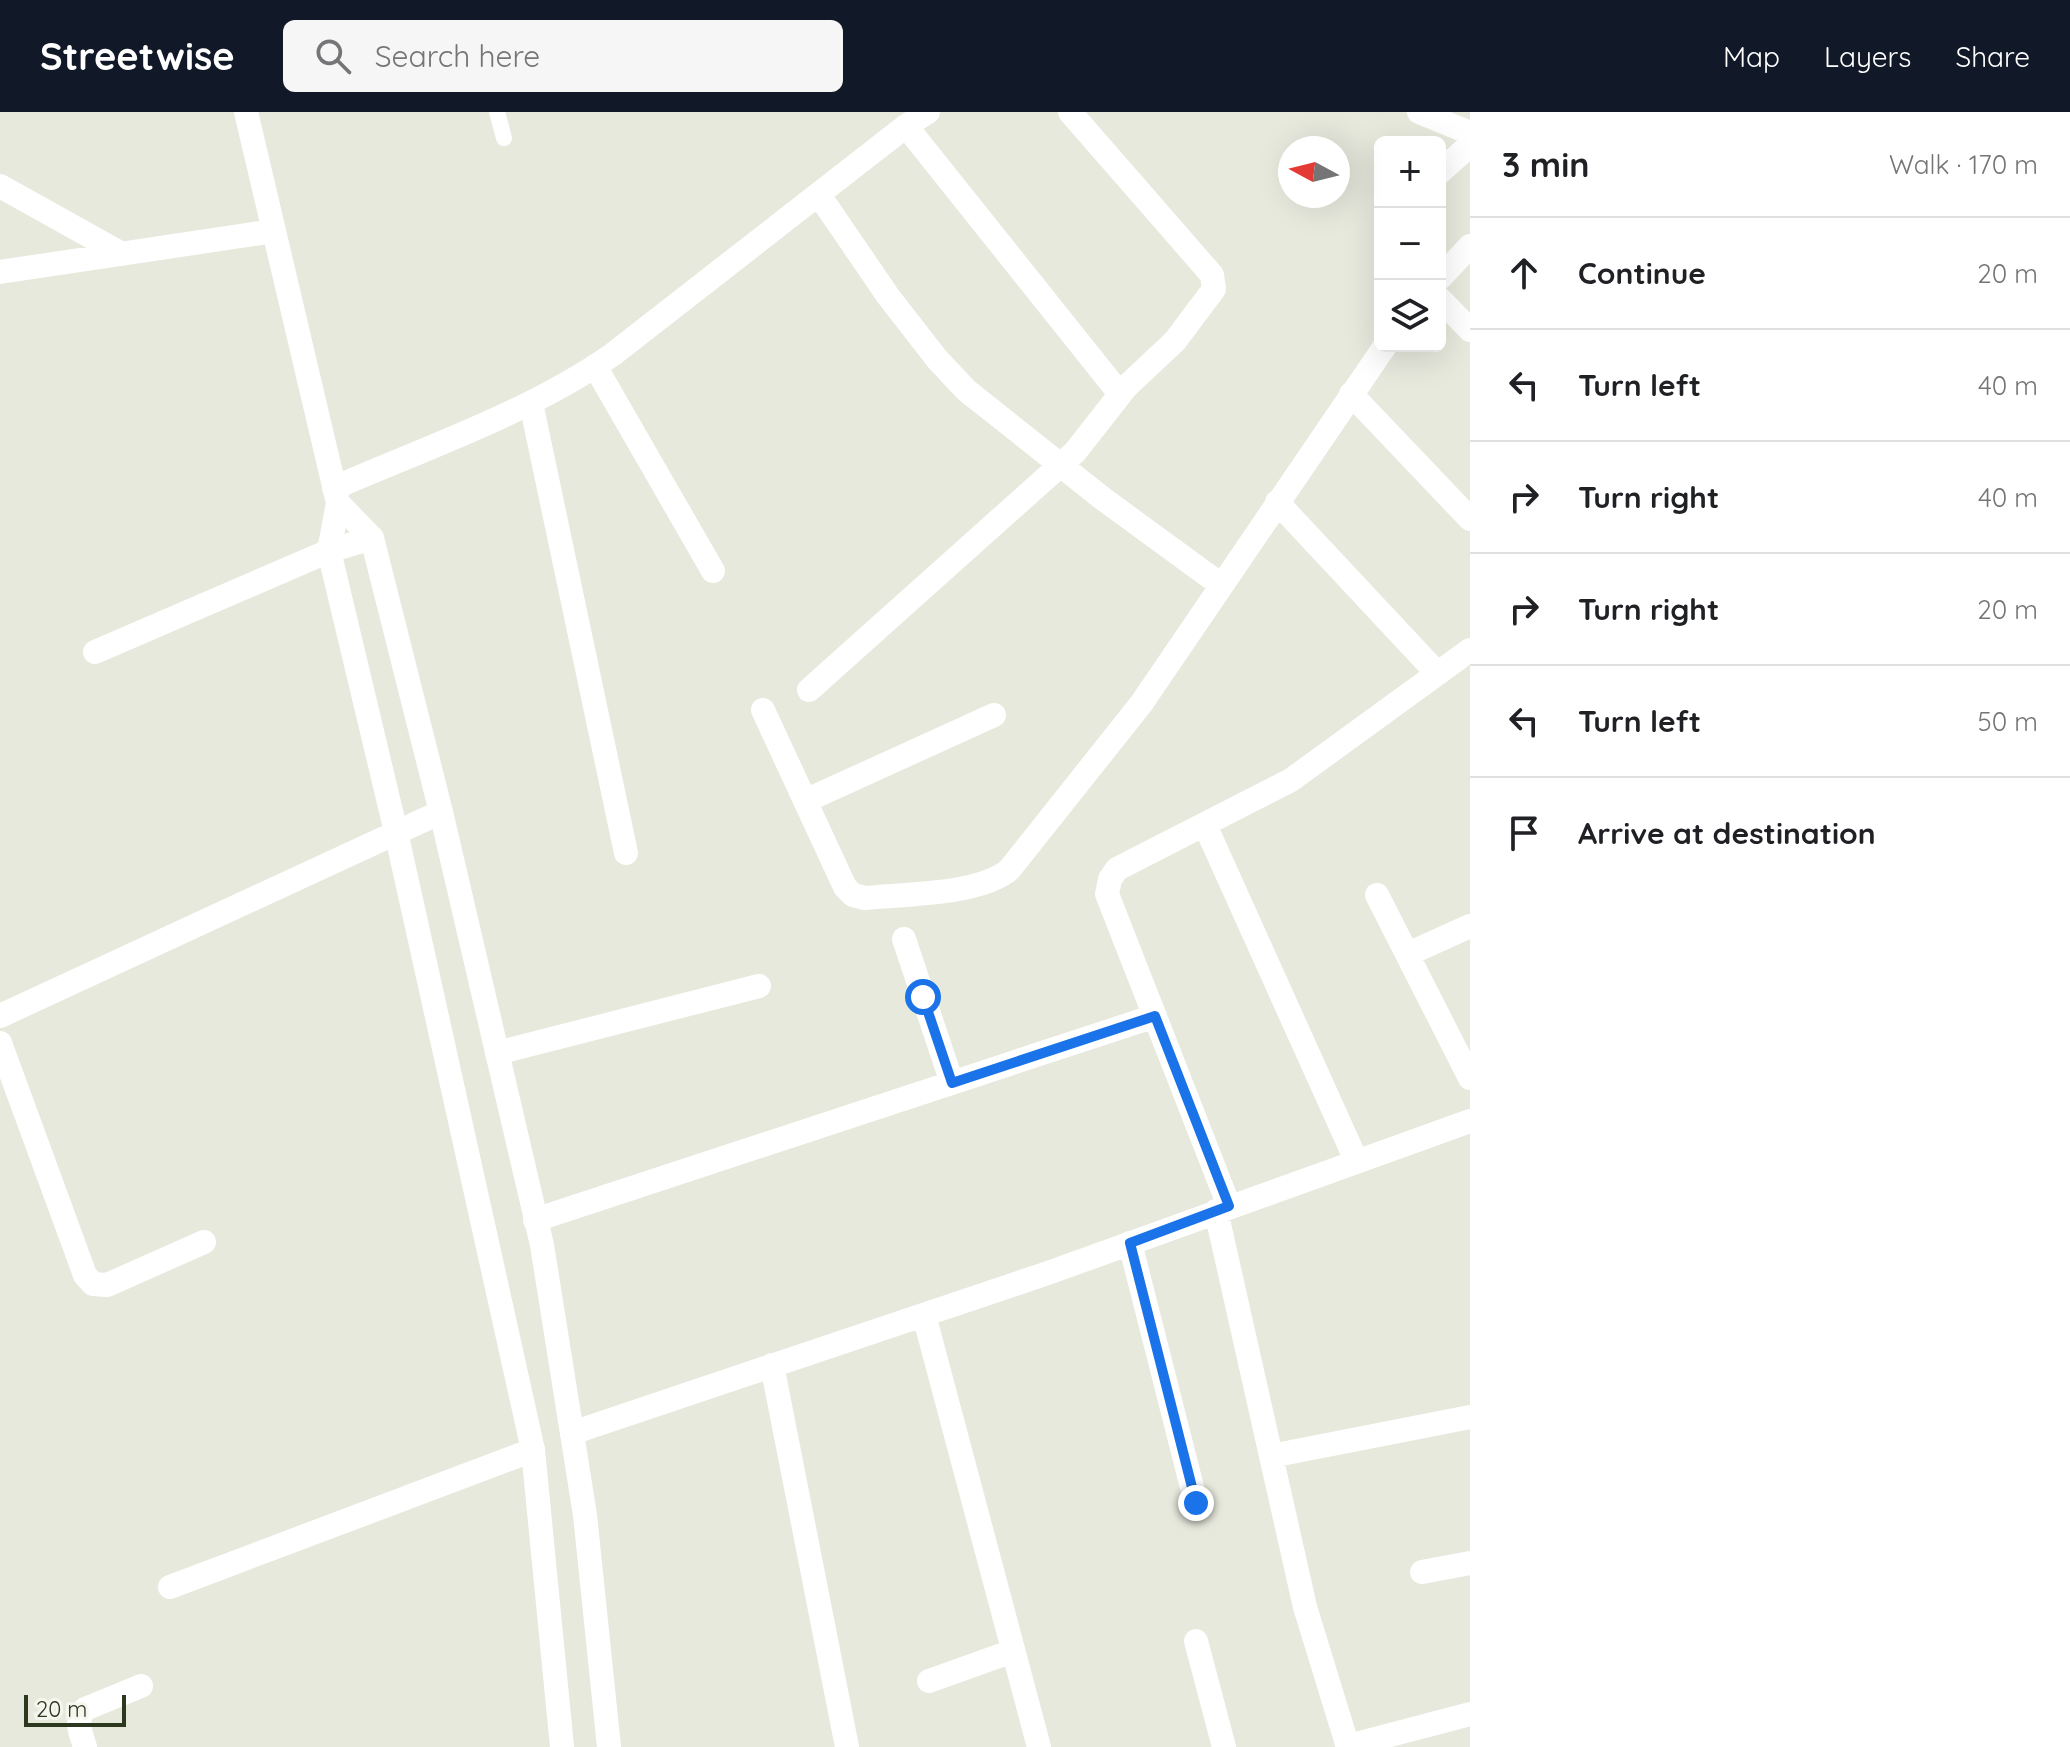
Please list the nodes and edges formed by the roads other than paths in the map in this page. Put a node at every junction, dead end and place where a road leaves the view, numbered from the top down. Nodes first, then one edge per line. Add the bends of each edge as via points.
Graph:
1 (246, 112) edge
2 (497, 112) edge
3 (928, 112) edge
4 (1070, 112) edge
5 (1419, 112) edge
6 (906, 126) junction
7 (1470, 133) edge
8 (504, 138) dead end
9 (1470, 145) edge
10 (1446, 167) edge
11 (0, 186) edge
12 (819, 195) junction
13 (274, 231) junction
14 (1470, 246) edge
15 (122, 254) junction
16 (0, 272) edge
17 (1446, 272) edge
18 (1446, 305) edge
19 (1470, 330) edge
20 (1381, 352) edge
21 (595, 366) junction
22 (1120, 394) junction
23 (1351, 394) junction
24 (531, 403) junction
25 (1059, 465) junction
26 (336, 496) junction
27 (1277, 502) junction
28 (1470, 519) edge
29 (372, 538) junction
30 (329, 551) junction
31 (713, 571) dead end
32 (1221, 585) junction
33 (1470, 650) edge
34 (95, 652) dead end
35 (1437, 673) junction
36 (809, 690) dead end
37 (763, 710) dead end
38 (994, 715) dead end
39 (805, 801) junction
40 (441, 812) junction
41 (1205, 825) junction
42 (396, 832) junction
43 (626, 853) dead end
44 (1377, 895) dead end
45 (1470, 926) edge
46 (904, 939) dead end
47 (1408, 954) junction
48 (759, 986) dead end
49 (0, 1016) edge
50 (1155, 1016) junction
51 (0, 1043) edge
52 (497, 1053) junction
53 (1470, 1078) edge
54 (952, 1083) junction
55 (1470, 1121) edge
56 (1356, 1160) junction
57 (1222, 1209) junction
58 (535, 1220) junction
59 (204, 1242) dead end
60 (1130, 1243) junction
61 (924, 1315) junction
62 (772, 1365) junction
63 (1470, 1417) edge
64 (572, 1433) junction
65 (533, 1450) junction
66 (1271, 1456) junction
67 (1196, 1503) dead end
68 (1470, 1563) edge
69 (1422, 1572) dead end
70 (170, 1587) dead end
71 (1196, 1641) dead end
72 (1013, 1651) junction
73 (929, 1681) dead end
74 (141, 1686) dead end
75 (1470, 1714) edge
76 (1348, 1746) edge
77 (85, 1747) edge
78 (562, 1747) edge
79 (609, 1747) edge
80 (847, 1747) edge
81 (1039, 1747) edge
82 (1224, 1747) edge

1 - 13 street
2 - 8 lane
3 - 6 street
4 - 22 street via 1215,282 1175,341
5 - 7 street
6 - 12 street
6 - 22 street
9 - 10 street
11 - 15 street
12 - 21 street
12 - 25 street via 937,359 995,415
13 - 15 street
13 - 26 street
14 - 17 street
15 - 16 street
18 - 19 street
20 - 23 street
21 - 24 street
21 - 31 street
22 - 25 street
23 - 27 street
23 - 28 street
24 - 26 street
24 - 43 street
25 - 32 street
25 - 36 street
26 - 29 street
26 - 30 street
27 - 32 street
27 - 35 street
29 - 30 street
29 - 40 street
30 - 34 street
30 - 42 street
32 - 39 street via 1141,704 998,880 865,898 853,895
33 - 35 street
35 - 41 street via 1291,780
37 - 39 street
38 - 39 street
40 - 42 street
40 - 52 street
41 - 50 street via 1117,869 1110,879 1107,894
41 - 56 street
42 - 49 street
42 - 65 street
44 - 47 street
45 - 47 street
46 - 54 street
47 - 53 street
48 - 52 street
50 - 54 street
50 - 57 street
51 - 59 street via 85,1275 93,1284 107,1285
52 - 58 street
54 - 58 street
55 - 56 street
56 - 57 street
57 - 60 street
57 - 66 street
58 - 64 street
60 - 61 street
60 - 67 street
61 - 62 street
61 - 72 street
62 - 64 street
62 - 80 street
63 - 66 street
64 - 79 street
65 - 70 street
65 - 78 street
66 - 76 street via 1305,1607
68 - 69 street
71 - 82 street
72 - 73 street
72 - 81 street
74 - 77 street via 79,1715
75 - 76 street

